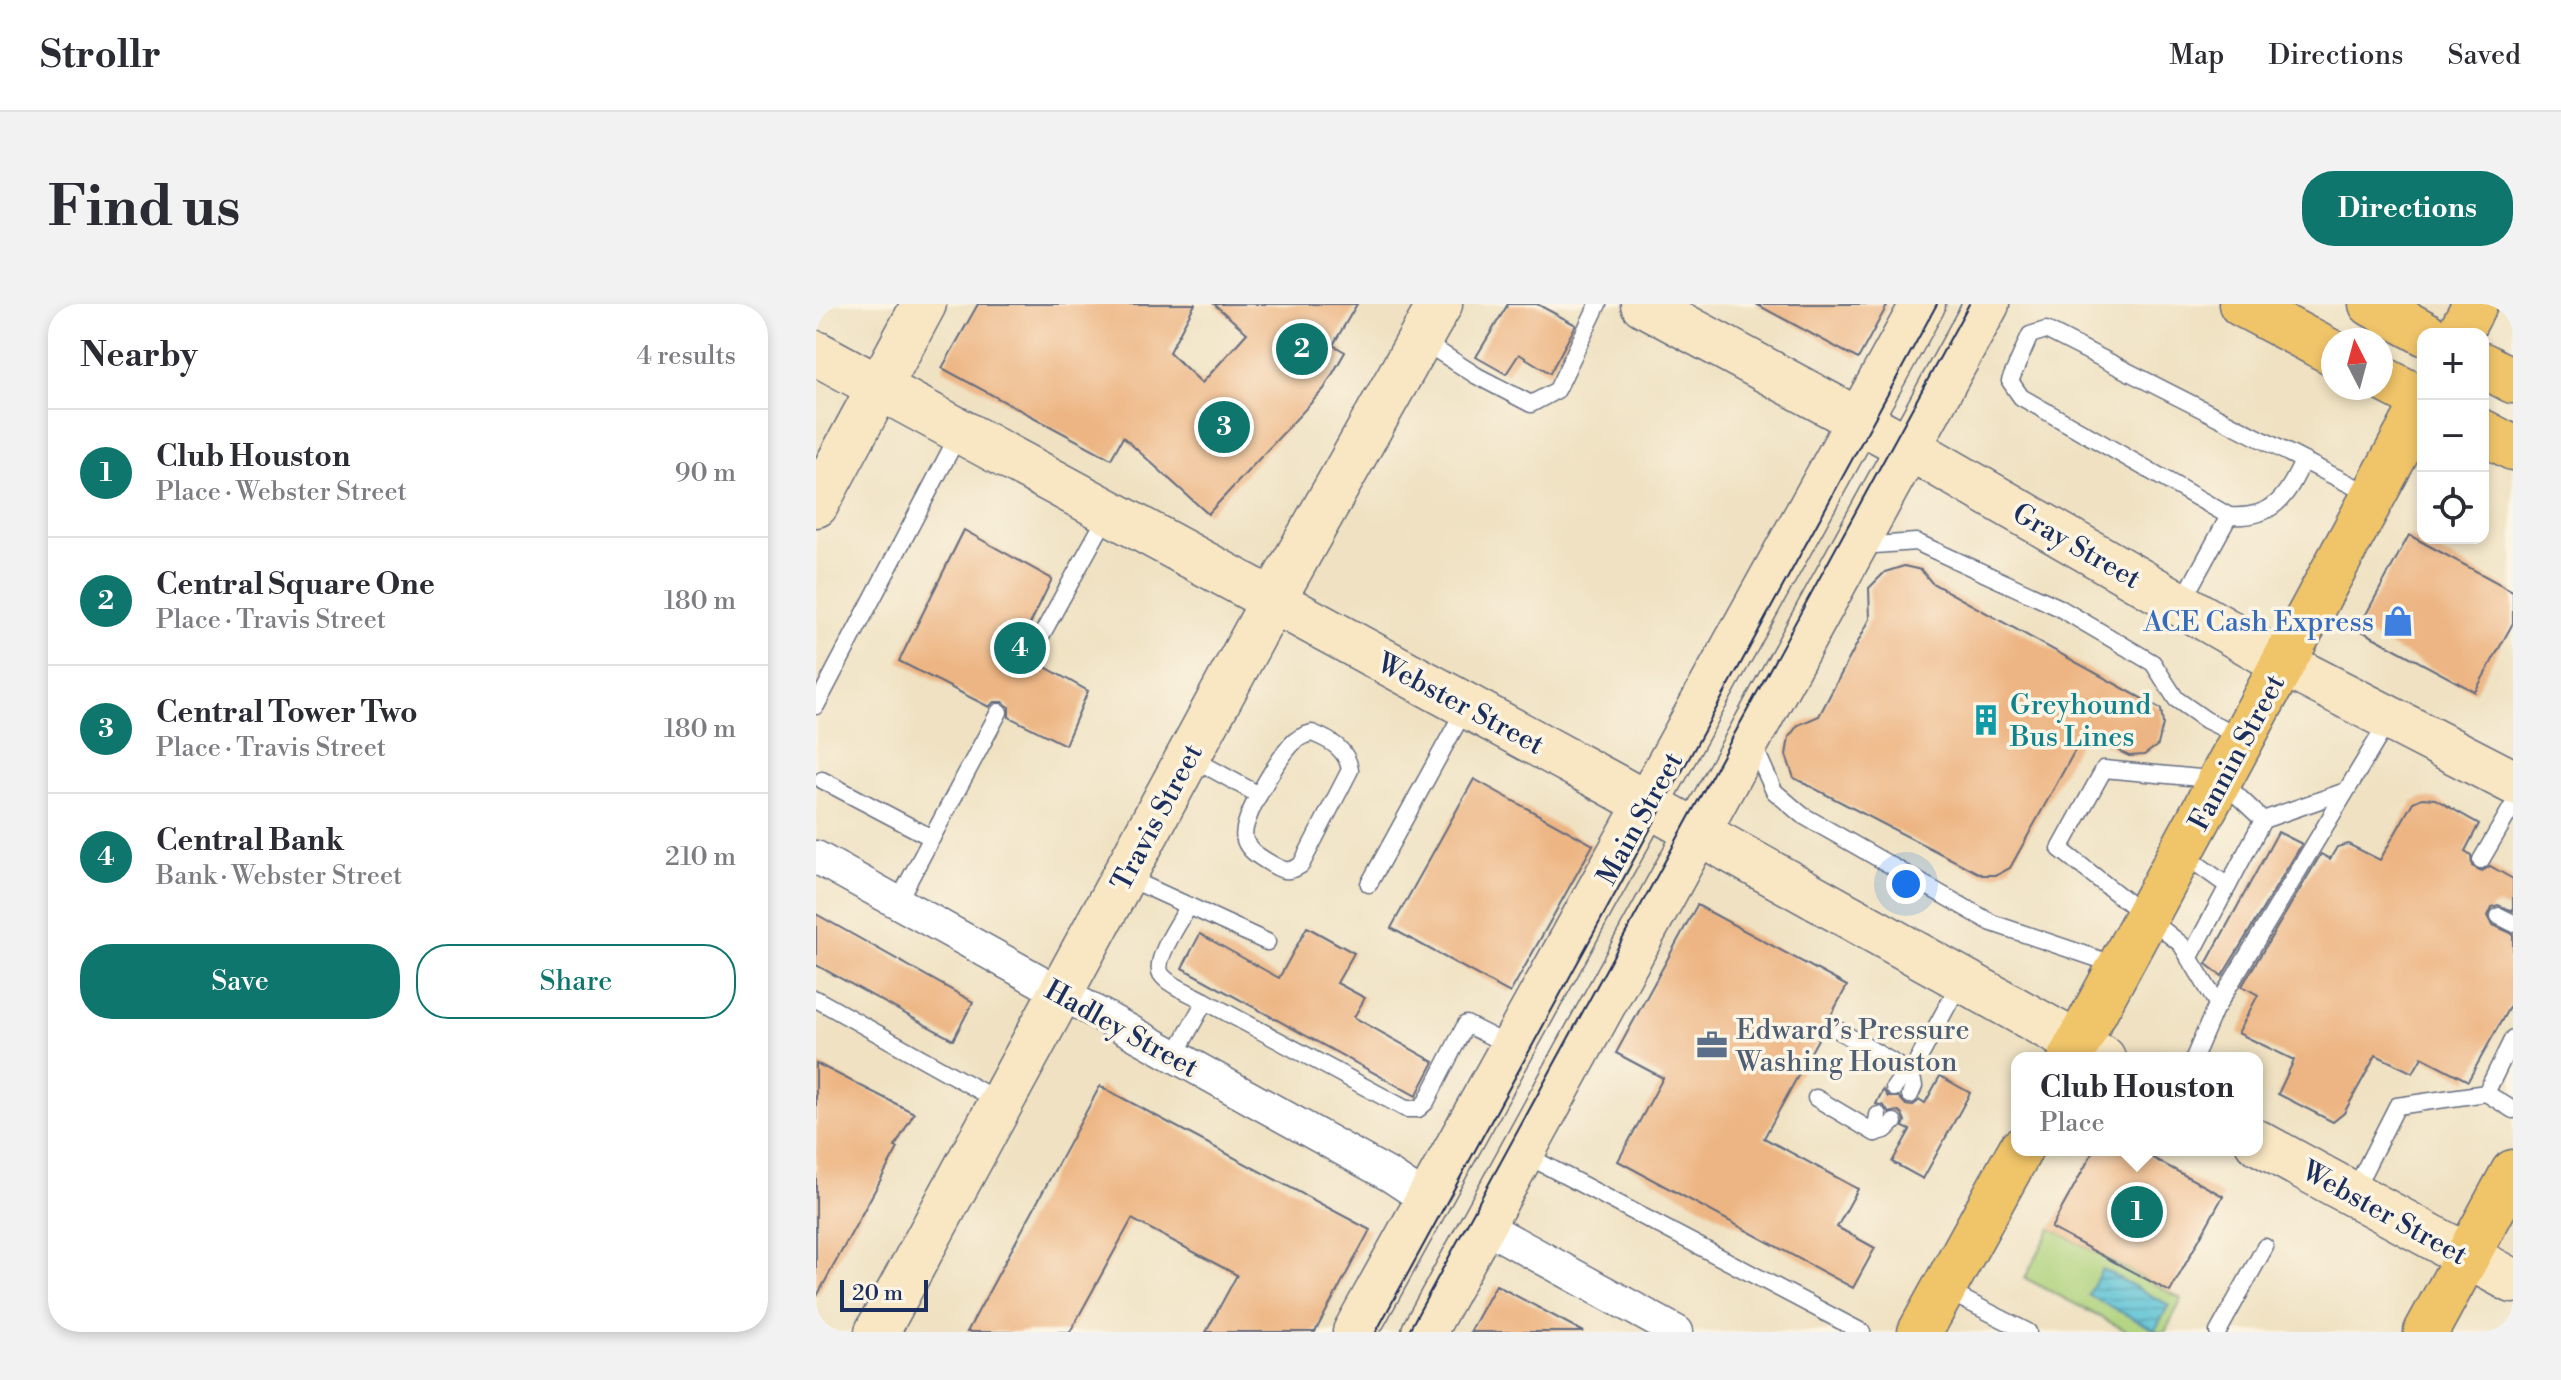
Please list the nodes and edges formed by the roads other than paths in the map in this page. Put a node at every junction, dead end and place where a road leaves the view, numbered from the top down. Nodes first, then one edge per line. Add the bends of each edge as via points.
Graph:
1 (924, 304) edge
2 (1598, 304) edge
3 (1643, 304) edge
4 (1923, 304) edge
5 (1987, 304) edge
6 (2241, 304) edge
7 (2371, 304) edge
8 (2475, 304) edge
9 (1430, 322) edge
10 (2462, 328) edge
11 (2417, 329) edge
12 (2321, 347) edge
13 (816, 353) edge
14 (2489, 368) edge
15 (2513, 381) edge
16 (2393, 385) edge
17 (879, 388) junction
18 (2420, 400) edge
19 (2417, 414) edge
20 (1860, 422) junction
21 (960, 432) junction
22 (2489, 435) edge
23 (1908, 447) junction
24 (2513, 448) edge
25 (2303, 461) junction
26 (2374, 497) junction
27 (816, 505) edge
28 (1109, 512) junction
29 (2229, 516) junction
30 (1855, 547) junction
31 (1273, 600) junction
32 (2181, 604) junction
33 (1029, 658) dead end
34 (2284, 664) junction
35 (816, 706) edge
36 (1467, 706) junction
37 (999, 712) dead end
38 (2390, 718) junction
39 (1750, 737) junction
40 (2244, 738) junction
41 (1189, 756) junction
42 (2221, 780) junction
43 (2513, 782) edge
44 (818, 783) edge
45 (2343, 792) junction
46 (1259, 795) junction
47 (1646, 803) junction
48 (2513, 805) edge
49 (2263, 820) junction
50 (1699, 832) junction
51 (932, 838) junction
52 (2181, 853) junction
53 (816, 857) edge
54 (2481, 860) dead end
55 (1125, 876) junction
56 (1369, 884) dead end
57 (2228, 886) junction
58 (897, 903) junction
59 (1189, 906) junction
60 (2146, 918) junction
61 (1267, 942) dead end
62 (2189, 959) junction
63 (2120, 966) junction
64 (1962, 979) junction
65 (1061, 994) junction
66 (816, 999) edge
67 (1205, 1001) junction
68 (2218, 1005) junction
69 (1838, 1030) dead end
70 (2513, 1038) edge
71 (1514, 1048) junction
72 (2081, 1052) edge
73 (2085, 1052) edge
74 (2197, 1052) edge
75 (1174, 1057) junction
76 (1911, 1073) junction
77 (1894, 1088) dead end
78 (2486, 1093) junction
79 (1910, 1095) dead end
80 (1816, 1098) dead end
81 (1001, 1103) junction
82 (2513, 1110) edge
83 (1878, 1115) dead end
84 (1894, 1122) dead end
85 (1875, 1133) junction
86 (2263, 1145) edge
87 (1523, 1153) junction
88 (2017, 1156) edge
89 (2513, 1172) edge
90 (2352, 1194) junction
91 (1427, 1200) junction
92 (1482, 1225) junction
93 (2265, 1247) dead end
94 (2467, 1256) junction
95 (2513, 1281) edge
96 (1944, 1289) junction
97 (877, 1332) edge
98 (1355, 1332) edge
99 (1424, 1332) edge
100 (1677, 1332) edge
101 (1862, 1332) edge
102 (1920, 1332) edge
103 (2026, 1332) edge
104 (2218, 1332) edge
105 (2426, 1332) edge

1 - 17 main road
2 - 9 lane via 1557,390 1531,404 1477,376
3 - 20 main road, Gray Street
4 - 20 main road, Main Street
5 - 23 main road, Main Street
6 - 12 main road
7 - 11 main road
8 - 10 main road
9 - 31 main road, Travis Street
13 - 17 main road, Webster Street
14 - 15 main road
16 - 18 main road
17 - 21 main road, Webster Street
17 - 27 main road
19 - 26 main road, Fannin Street
20 - 23 main road, Gray Street
20 - 47 main road, Main Street
21 - 28 main road, Webster Street
21 - 35 lane
22 - 24 main road
23 - 30 main road, Main Street
23 - 32 main road, Gray Street
25 - 26 lane
25 - 29 lane via 2277,504 2249,517
25 - 29 lane via 2046,330 2030,335 2010,381 2021,397
26 - 34 main road, Fannin Street
28 - 31 main road, Webster Street
28 - 33 lane
29 - 32 lane
30 - 39 main road, Main Street
30 - 40 lane via 1916,542 2058,607 2153,663 2176,699
31 - 36 main road, Webster Street
31 - 41 main road, Travis Street
32 - 34 main road, Gray Street
34 - 38 main road, Gray Street
34 - 40 main road, Fannin Street
36 - 47 main road, Webster Street
36 - 56 lane
37 - 51 lane
38 - 43 main road, Gray Street
38 - 45 lane
39 - 50 main road, Main Street
39 - 63 lane via 1774,791 1802,815 1992,923
40 - 42 main road, Fannin Street
41 - 46 lane
41 - 55 main road, Travis Street
42 - 49 lane
42 - 52 main road, Fannin Street
42 - 60 lane via 2104,769 2060,849
44 - 51 lane
45 - 49 lane
45 - 68 lane
46 - 46 lane via 1244,827 1245,840 1255,854 1291,871 1301,865 1345,782 1349,760 1320,736 1302,735
47 - 50 main road, Webster Street
47 - 71 main road, Main Street
48 - 54 lane
49 - 57 lane
50 - 64 main road, Webster Street
50 - 87 main road, Main Street
51 - 58 lane
52 - 57 lane
52 - 60 main road, Fannin Street
53 - 58 street, Hadley Street
55 - 59 lane
55 - 65 main road, Travis Street
57 - 62 lane
58 - 65 street, Hadley Street
59 - 61 lane
59 - 67 lane via 1159,961 1160,973
60 - 62 lane via 2181,944
60 - 63 main road, Fannin Street
62 - 68 lane
63 - 73 main road, Fannin Street
64 - 72 main road, Webster Street
64 - 76 lane
65 - 75 street, Hadley Street
65 - 81 main road, Travis Street
66 - 81 lane
67 - 71 lane via 1406,1109 1426,1102 1466,1024
67 - 75 lane
68 - 74 lane
69 - 76 lane
70 - 78 lane
71 - 91 main road, Main Street
75 - 91 street, Hadley Street
76 - 77 lane
76 - 79 lane
78 - 82 lane
78 - 90 lane via 2397,1106
80 - 85 lane
81 - 97 main road, Travis Street
83 - 85 lane
84 - 85 lane
86 - 90 main road, Webster Street
87 - 92 main road, Main Street
87 - 101 lane
88 - 96 main road
89 - 94 main road
90 - 94 main road, Webster Street
91 - 98 main road, Main Street
92 - 99 main road, Main Street
92 - 100 street
93 - 104 lane
94 - 95 main road, Webster Street
94 - 105 main road
96 - 102 main road
96 - 103 lane

